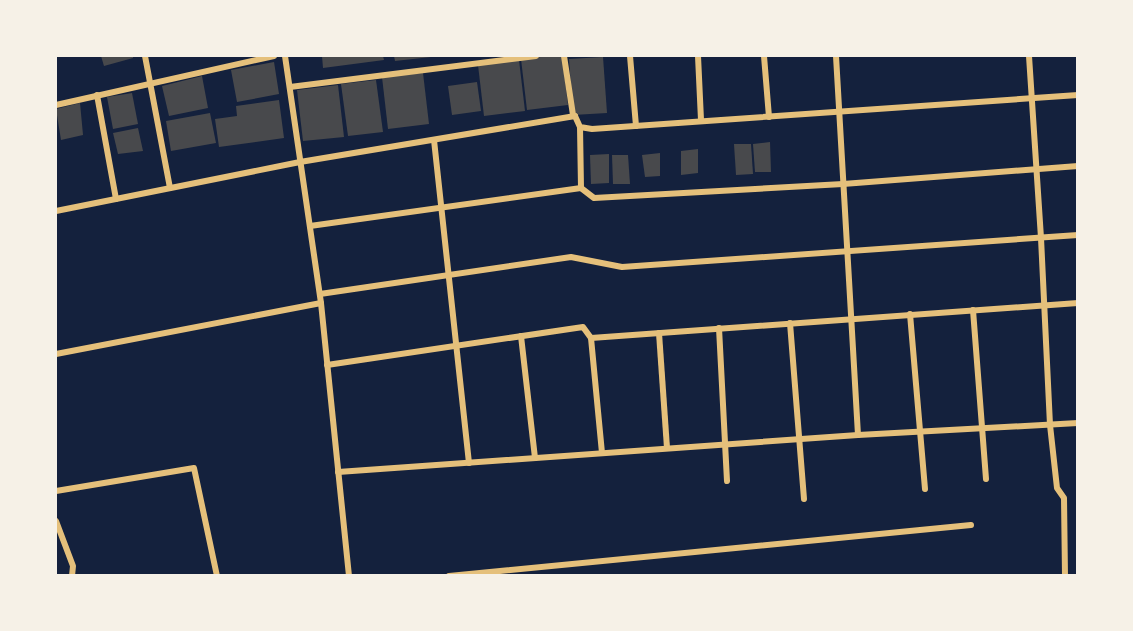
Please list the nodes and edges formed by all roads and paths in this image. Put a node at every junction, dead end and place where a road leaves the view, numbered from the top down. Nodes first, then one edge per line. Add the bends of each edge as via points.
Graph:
1 (145, 56) edge
2 (274, 56) edge
3 (285, 56) edge
4 (536, 56) edge
5 (564, 56) edge
6 (630, 56) edge
7 (698, 56) edge
8 (764, 56) edge
9 (836, 56) edge
10 (1029, 56) edge
11 (149, 84) junction
12 (290, 87) junction
13 (1077, 95) edge
14 (97, 96) junction
15 (1031, 99) junction
16 (56, 105) edge
17 (839, 111) junction
18 (575, 116) junction
19 (769, 117) junction
20 (700, 120) junction
21 (636, 126) junction
22 (580, 127) junction
23 (434, 140) junction
24 (300, 162) junction
25 (1077, 166) edge
26 (1035, 169) junction
27 (843, 184) junction
28 (170, 188) junction
29 (581, 188) junction
30 (116, 199) junction
31 (440, 207) junction
32 (56, 211) edge
33 (310, 226) junction
34 (1077, 235) edge
35 (1041, 238) junction
36 (847, 251) junction
37 (447, 275) junction
38 (320, 294) junction
39 (321, 303) junction
40 (1077, 303) edge
41 (1043, 305) junction
42 (973, 310) junction
43 (910, 314) junction
44 (852, 318) junction
45 (790, 323) junction
46 (719, 328) junction
47 (659, 333) junction
48 (521, 336) junction
49 (591, 338) junction
50 (455, 346) junction
51 (56, 354) edge
52 (327, 365) junction
53 (1077, 423) edge
54 (1050, 425) junction
55 (983, 429) junction
56 (920, 432) junction
57 (858, 435) junction
58 (799, 439) junction
59 (726, 444) junction
60 (667, 448) junction
61 (602, 453) junction
62 (535, 458) junction
63 (469, 463) junction
64 (338, 472) junction
65 (986, 479) dead end
66 (727, 481) dead end
67 (925, 489) dead end
68 (56, 491) edge
69 (804, 499) dead end
70 (56, 521) edge
71 (971, 525) dead end
72 (72, 576) edge
73 (217, 576) edge
74 (349, 576) edge
75 (449, 576) edge
76 (1065, 576) edge

1 - 11 street
2 - 11 street
3 - 12 street
4 - 12 street
5 - 18 street
6 - 21 street
7 - 20 street
8 - 19 street
9 - 17 street
10 - 15 street
11 - 14 street
11 - 28 street
12 - 24 street
13 - 15 street
14 - 16 street
14 - 30 street
15 - 17 street
15 - 26 street
17 - 19 street
17 - 27 street
18 - 22 street
18 - 23 street
19 - 20 street
20 - 21 street
21 - 22 street
22 - 29 street
23 - 24 street
23 - 31 street
24 - 28 street
24 - 33 street
25 - 26 street
26 - 27 street
26 - 35 street
27 - 29 street via 594,198
27 - 36 street
28 - 30 street
29 - 31 street
30 - 32 street
31 - 33 street
31 - 37 street
33 - 38 street
34 - 35 street
35 - 36 street
35 - 41 street
36 - 37 street via 622,267 571,257
36 - 44 street
37 - 38 street
37 - 50 street
38 - 39 street
39 - 51 street
39 - 52 street
40 - 41 street
41 - 42 street
41 - 54 street
42 - 43 street
42 - 55 street
43 - 44 street
43 - 56 street
44 - 45 street
44 - 57 street
45 - 46 street
45 - 58 street
46 - 47 street
46 - 59 street
47 - 49 street
47 - 60 street
48 - 49 street via 583,327
48 - 50 street
48 - 62 street
49 - 61 street
50 - 52 street
50 - 63 street
52 - 64 street
53 - 54 street
54 - 55 street
54 - 76 street via 1057,488 1064,498
55 - 56 street
55 - 65 street
56 - 57 street
56 - 67 street
57 - 58 street
58 - 59 street
58 - 69 street
59 - 60 street
59 - 66 street
60 - 61 street
61 - 62 street
62 - 63 street
63 - 64 street
64 - 74 street
68 - 73 street via 194,468
70 - 72 street via 73,566
71 - 75 street

